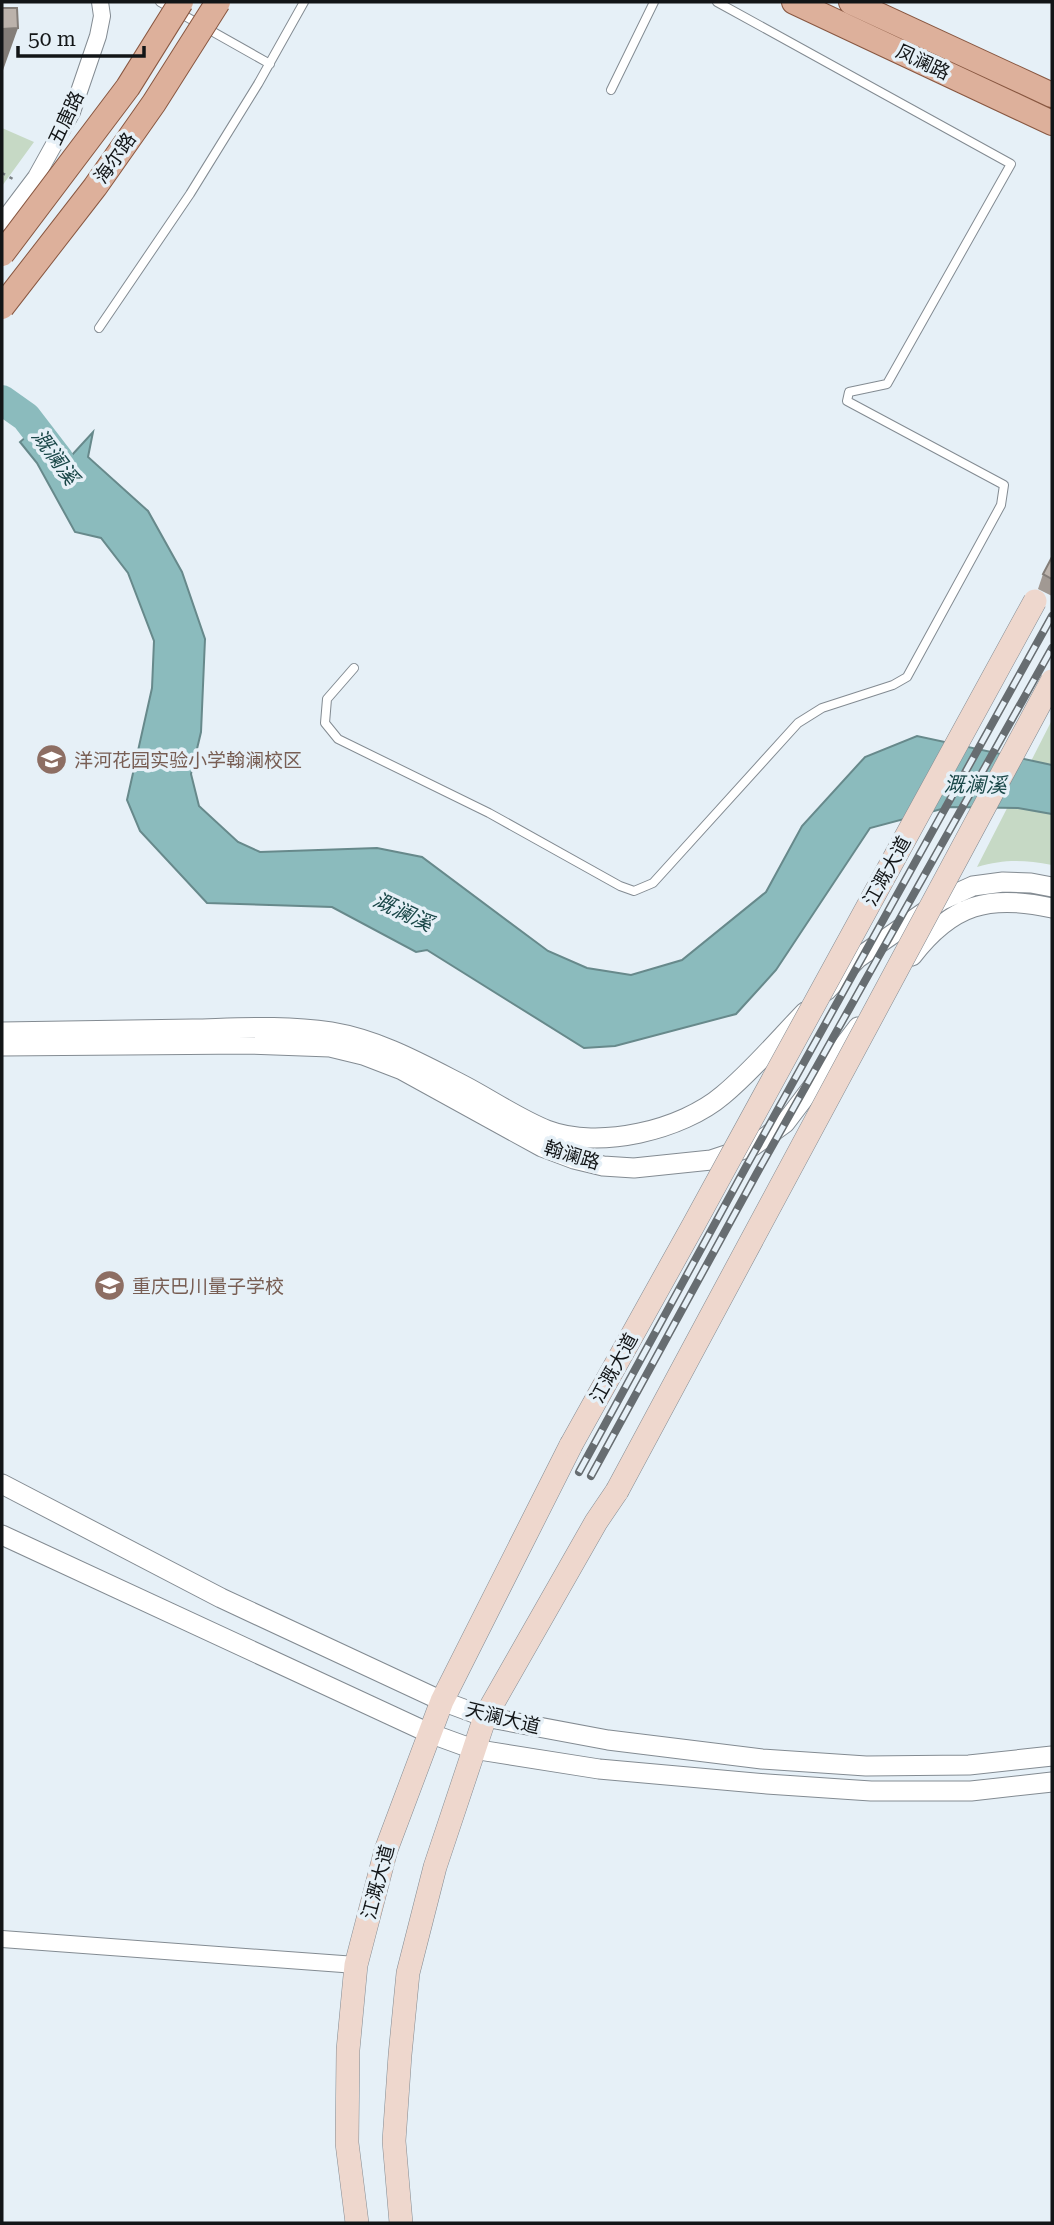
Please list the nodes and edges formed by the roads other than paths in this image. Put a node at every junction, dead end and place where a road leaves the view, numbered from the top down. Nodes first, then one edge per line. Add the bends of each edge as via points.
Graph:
1 (100, 2) edge
2 (160, 2) edge
3 (181, 2) edge
4 (218, 2) edge
5 (304, 2) edge
6 (654, 2) edge
7 (717, 2) edge
8 (793, 2) edge
9 (851, 2) edge
10 (270, 64) junction
11 (611, 90) dead end
12 (1052, 95) edge
13 (1052, 123) edge
14 (2, 222) edge
15 (2, 254) edge
16 (2, 306) edge
17 (99, 328) dead end
18 (1046, 579) edge
19 (354, 668) dead end
20 (1052, 681) edge
21 (1052, 887) edge
22 (1052, 908) edge
23 (2, 1032) edge
24 (2, 1046) edge
25 (2, 1483) edge
26 (2, 1535) edge
27 (442, 1701) junction
28 (485, 1717) junction
29 (429, 1733) junction
30 (473, 1749) junction
31 (1052, 1756) edge
32 (1052, 1782) edge
33 (2, 1939) edge
34 (356, 1965) junction
35 (356, 2223) edge
36 (401, 2223) edge

1 - 14 street, 五唐路 via 98,36 72,112 36,177
2 - 10 lane
3 - 15 main road, 海尔路, bridge via 128,88
4 - 16 main road, 海尔路, bridge via 95,187
5 - 10 lane
6 - 11 lane
7 - 19 lane via 1012,164 887,384 849,391 847,401 1004,485 1001,505 989,528 907,677 822,708 798,723 653,883 634,891 338,739 325,723 327,699
8 - 13 main road, 凤澜路
9 - 12 main road, 凤澜路
10 - 17 lane via 190,194
18 - 27 main road, 江溉大道, bridge via 571,1445
20 - 28 main road, bridge via 617,1491
21 - 23 street, 翰澜路 via 1003,882 973,886 943,900 858,958 723,1096 692,1115 629,1135 577,1137 548,1130 408,1056 330,1032 248,1028
22 - 24 street, 翰澜路 via 1004,902 979,905 951,917 928,936 785,1123 753,1146 711,1160 634,1168 574,1159 541,1147 402,1070 330,1047
25 - 27 street, 天澜大道 via 221,1598
26 - 29 street, 天澜大道
27 - 28 street, 天澜大道
27 - 29 main road, 江溉大道
28 - 30 main road
28 - 31 street, 天澜大道 via 608,1740 762,1759 866,1766 969,1765
29 - 30 street, 天澜大道
29 - 34 main road, 江溉大道 via 386,1850
30 - 32 street, 天澜大道 via 599,1769 871,1791 971,1791
30 - 36 main road via 435,1867 408,1973 394,2141
33 - 34 street
34 - 35 main road, 江溉大道 via 347,2130

